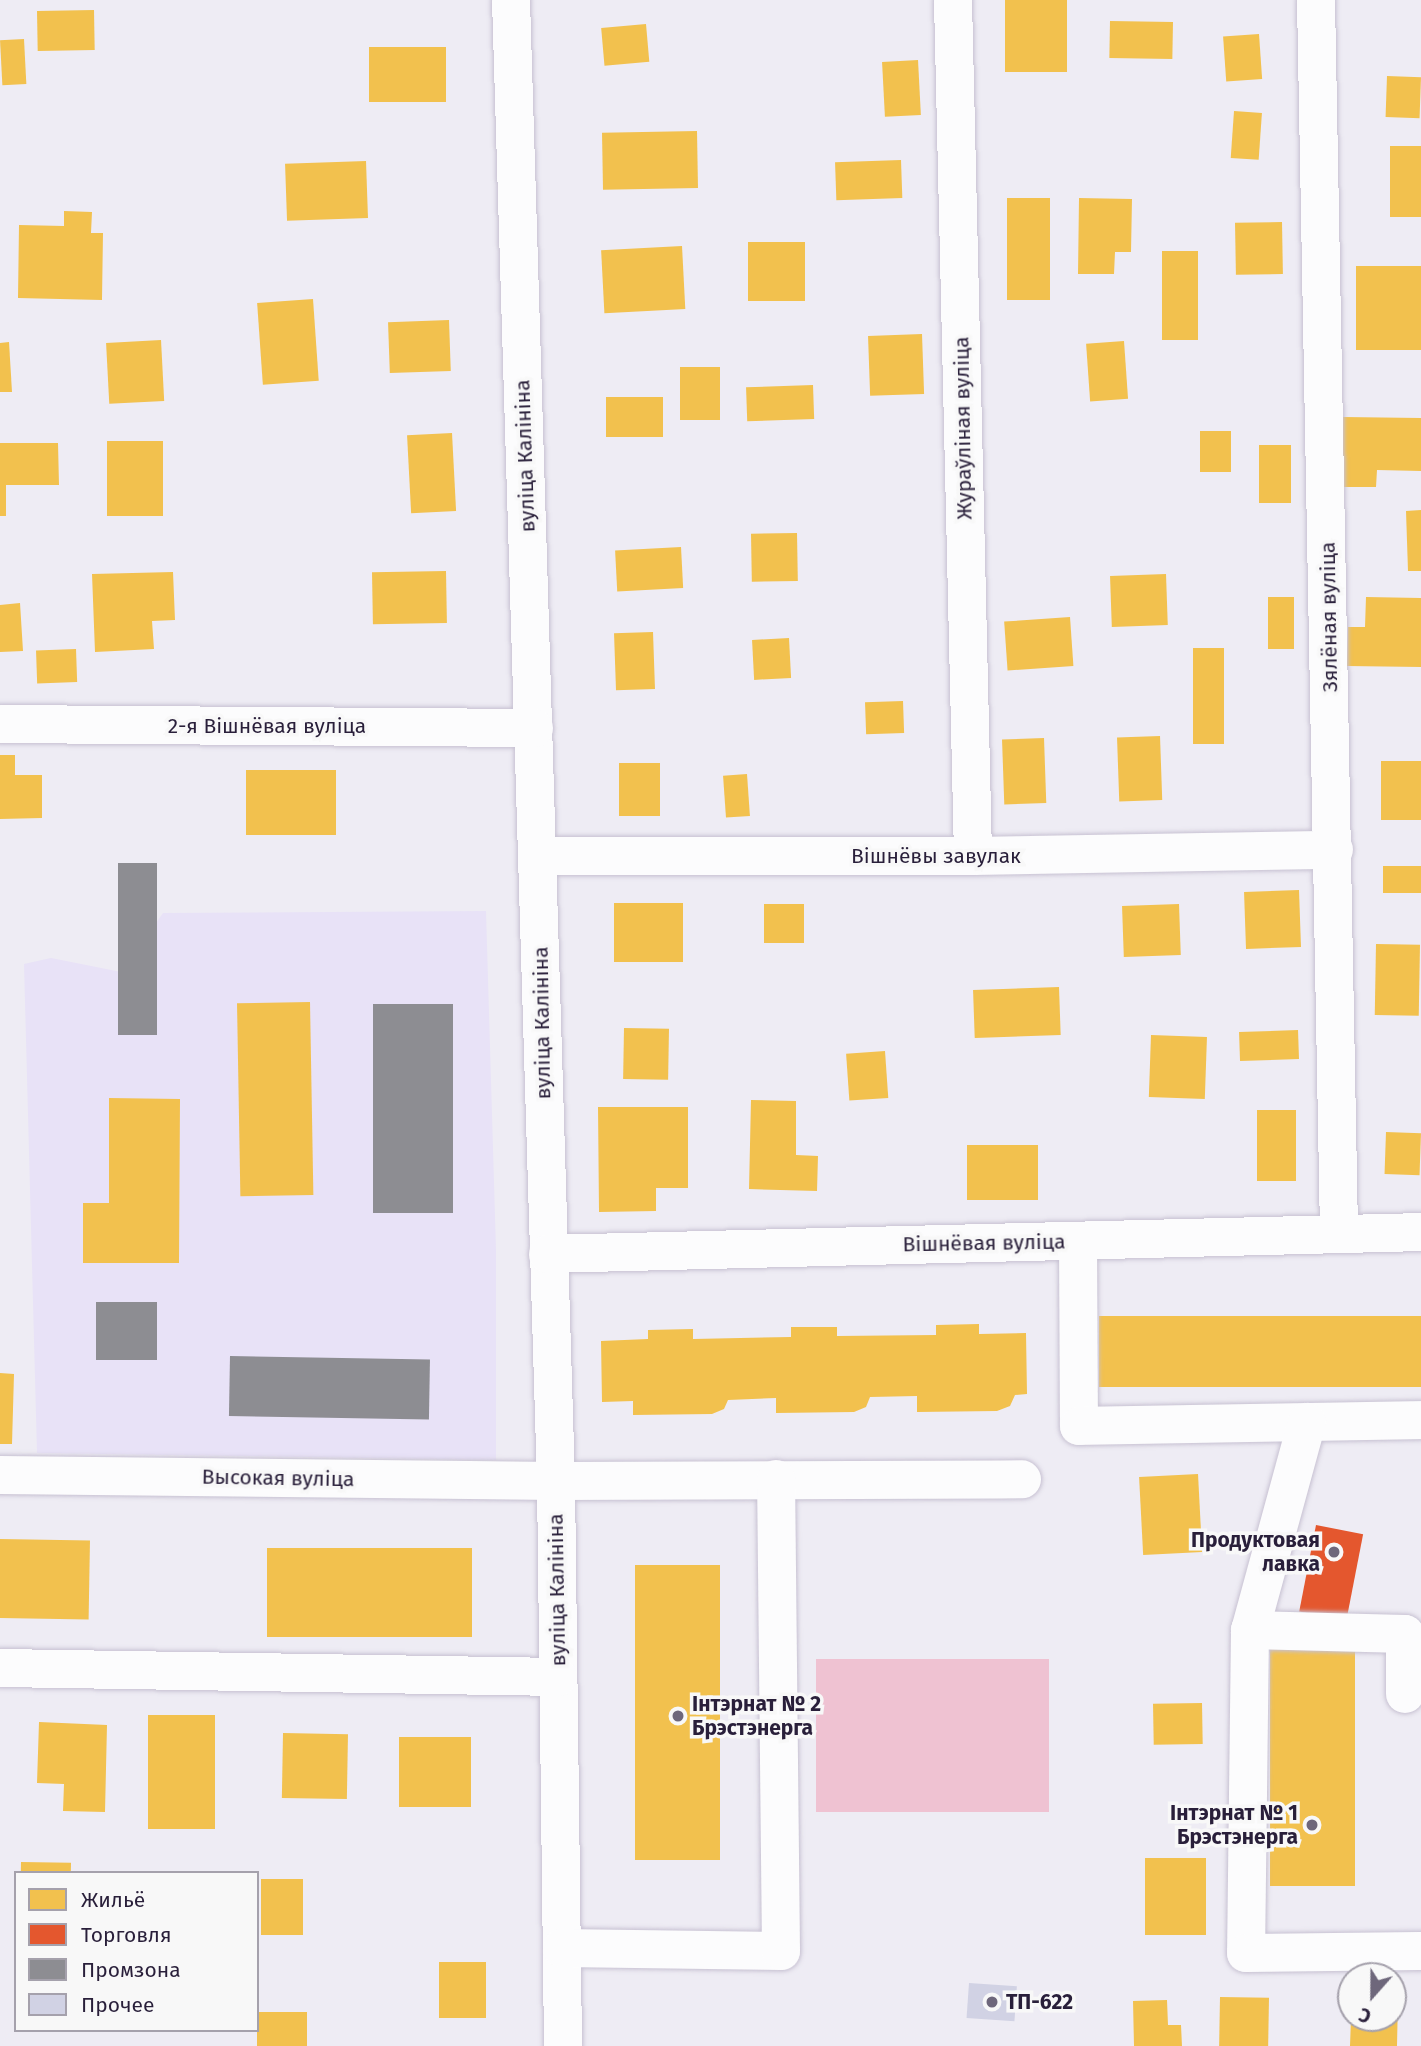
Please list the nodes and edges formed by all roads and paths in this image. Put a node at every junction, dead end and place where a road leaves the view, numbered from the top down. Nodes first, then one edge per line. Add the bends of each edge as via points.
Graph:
1 (510, 0) edge
2 (953, 0) edge
3 (1316, 0) edge
4 (0, 724) edge
5 (534, 728) junction
6 (1334, 850) junction
7 (538, 856) junction
8 (973, 856) junction
9 (1421, 1232) edge
10 (1339, 1234) junction
11 (1078, 1241) junction
12 (548, 1254) junction
13 (1421, 1420) edge
14 (1307, 1422) junction
15 (0, 1475) edge
16 (776, 1479) junction
17 (1022, 1479) dead end
18 (556, 1481) junction
19 (1250, 1630) junction
20 (0, 1668) edge
21 (558, 1677) junction
22 (1405, 1694) dead end
23 (562, 1948) junction
24 (1421, 1951) edge
25 (563, 2046) edge

1 - 5 street, вуліца Калініна
2 - 8 street, Жураўліная вуліца
3 - 6 street, Зялёная вуліца
4 - 5 street, 2-я Вішнёвая вуліца
5 - 7 street, вуліца Калініна
6 - 8 street, Вішнёвы завулак
6 - 10 street, Зялёная вуліца
7 - 8 street, Вішнёвы завулак
7 - 12 street, вуліца Калініна
9 - 10 street, Вішнёвая вуліца
10 - 11 street, Вішнёвая вуліца
11 - 12 street, Вішнёвая вуліца
11 - 14 street via 1079,1426
12 - 18 street, вуліца Калініна
13 - 14 street
14 - 19 street
15 - 18 street, Высокая вуліца
16 - 17 street, Высокая вуліца
16 - 18 street, Высокая вуліца
16 - 23 street via 781,1951
18 - 21 street, вуліца Калініна
19 - 22 street via 1405,1634
19 - 24 street via 1246,1953
20 - 21 street
21 - 23 street, вуліца Калініна
23 - 25 street, вуліца Калініна

